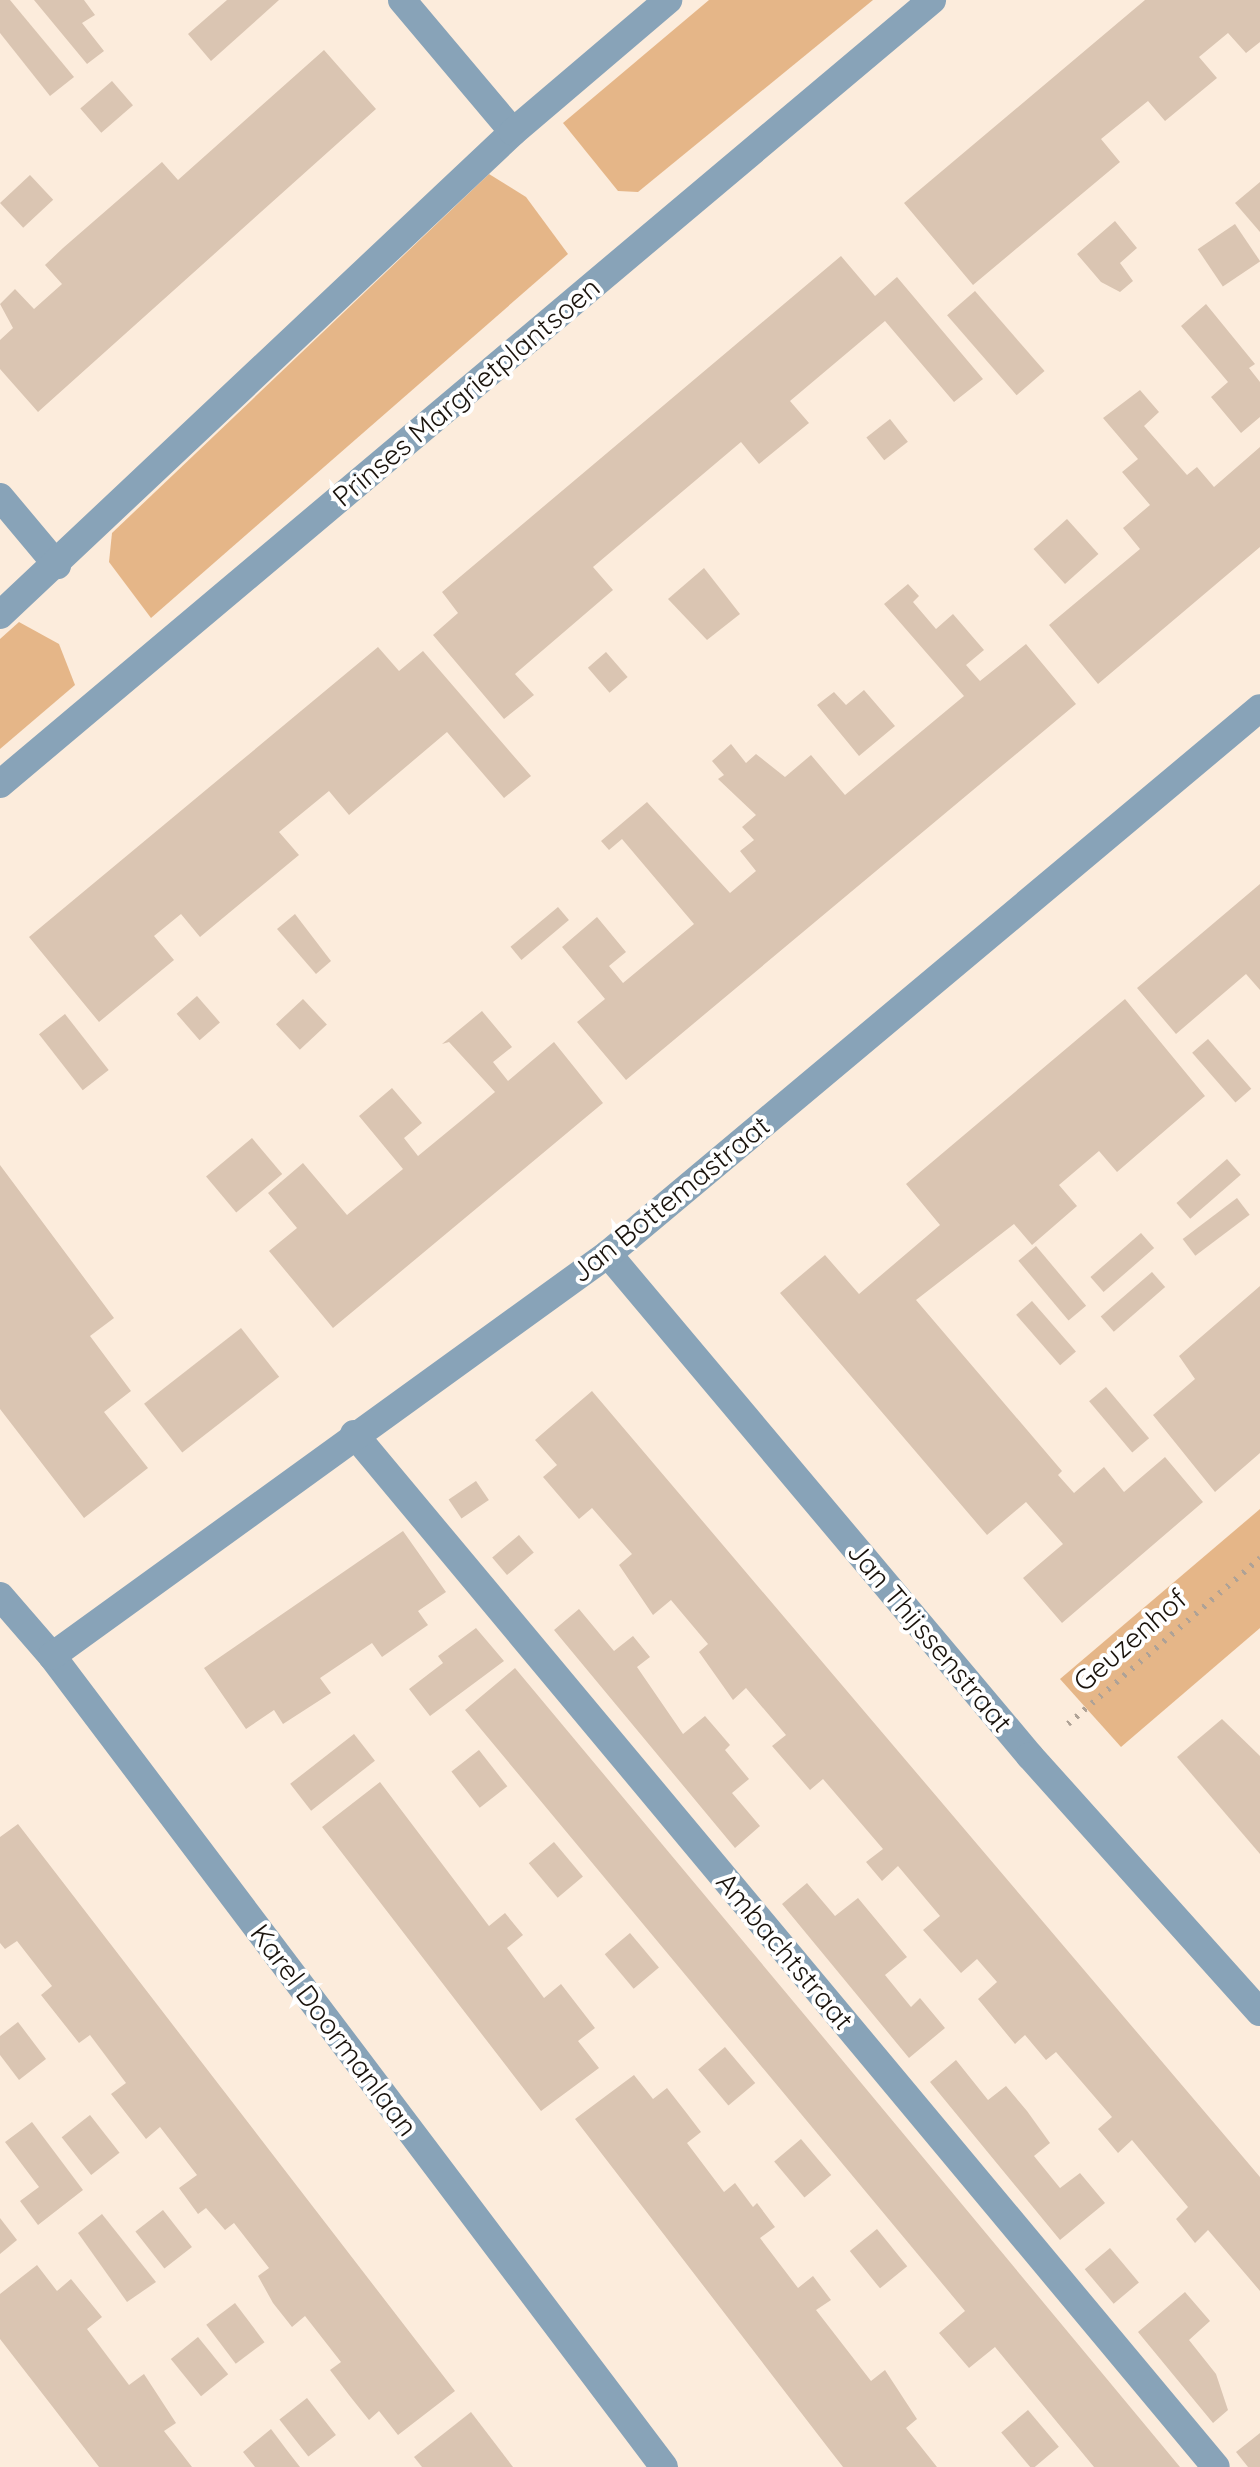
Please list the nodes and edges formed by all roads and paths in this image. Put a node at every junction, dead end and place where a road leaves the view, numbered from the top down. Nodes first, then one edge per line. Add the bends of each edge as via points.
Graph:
1 (402, 0) edge
2 (668, 0) edge
3 (932, 0) edge
4 (513, 132) junction
5 (0, 497) edge
6 (57, 565) junction
7 (0, 615) edge
8 (1260, 708) edge
9 (0, 784) edge
10 (608, 1254) junction
11 (354, 1434) junction
12 (1260, 1558) edge
13 (0, 1596) edge
14 (52, 1656) junction
15 (1030, 1756) junction
16 (1260, 2012) edge
17 (664, 2467) edge
18 (1216, 2467) edge

1 - 4 street
2 - 4 street
3 - 9 street, Prinses Margrietplantsoen
4 - 6 street
5 - 6 street
6 - 7 street
8 - 10 street, Jan Bottemastraat
10 - 11 street, Jan Bottemastraat
10 - 15 street, Jan Thijssenstraat
11 - 14 street, Jan Bottemastraat
11 - 18 street, Ambachtstraat
12 - 15 path, Geuzenhof
13 - 14 street, Karel Doormanlaan
14 - 17 street, Karel Doormanlaan
15 - 16 street, Jan Thijssenstraat

